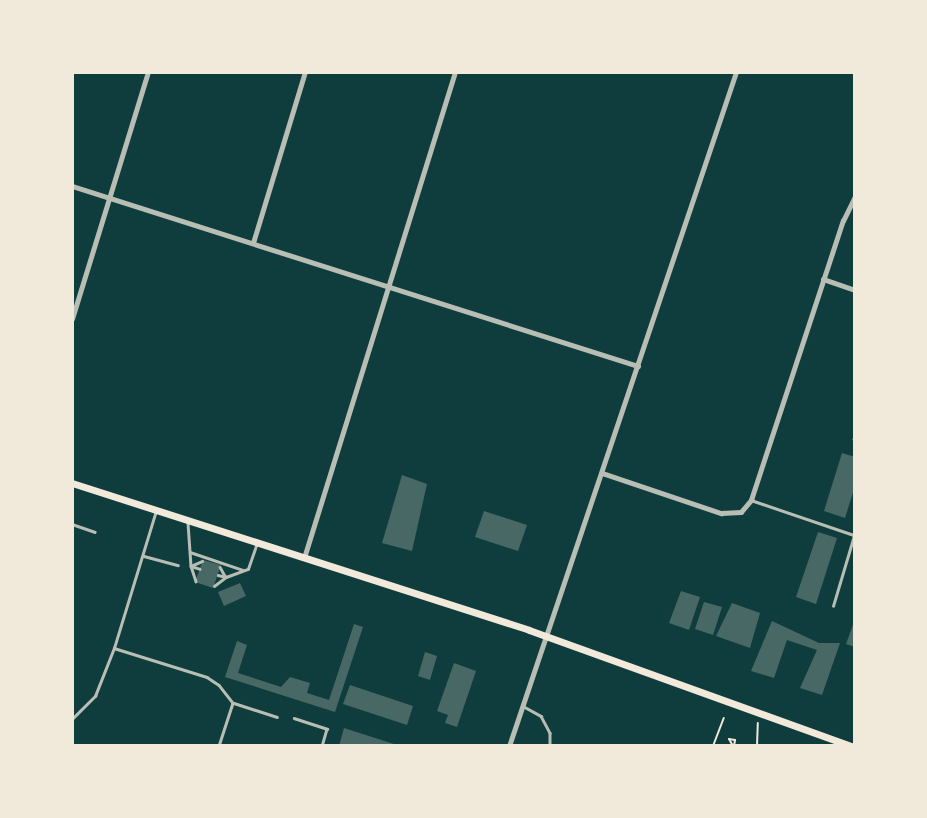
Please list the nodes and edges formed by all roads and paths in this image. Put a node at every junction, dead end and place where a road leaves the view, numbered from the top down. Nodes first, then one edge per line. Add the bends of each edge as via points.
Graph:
1 (148, 72) edge
2 (305, 72) edge
3 (455, 72) edge
4 (736, 72) edge
5 (72, 186) edge
6 (855, 196) edge
7 (109, 198) junction
8 (253, 243) junction
9 (823, 279) junction
10 (390, 287) junction
11 (855, 290) edge
12 (72, 319) edge
13 (638, 366) junction
14 (602, 472) junction
15 (72, 483) edge
16 (751, 500) junction
17 (156, 510) junction
18 (187, 520) junction
19 (72, 524) edge
20 (95, 532) dead end
21 (855, 534) edge
22 (257, 543) junction
23 (190, 552) junction
24 (143, 555) junction
25 (304, 559) junction
26 (847, 559) junction
27 (855, 562) edge
28 (178, 565) dead end
29 (191, 566) junction
30 (245, 570) junction
31 (226, 577) junction
32 (196, 581) dead end
33 (214, 586) dead end
34 (833, 606) dead end
35 (546, 635) junction
36 (114, 648) junction
37 (233, 703) junction
38 (522, 706) junction
39 (761, 713) junction
40 (277, 717) dead end
41 (294, 718) dead end
42 (723, 718) dead end
43 (72, 719) edge
44 (840, 744) edge
45 (219, 746) edge
46 (322, 746) edge
47 (509, 746) edge
48 (550, 746) edge
49 (713, 746) edge
50 (757, 746) edge
51 (852, 746) edge

1 - 7 street
2 - 8 street
3 - 10 street
4 - 13 street
5 - 7 street
6 - 9 street
7 - 8 street
7 - 12 street
8 - 10 street
9 - 11 street
9 - 16 street
10 - 13 street
10 - 25 street
13 - 14 street
14 - 16 street via 731,515 741,512
14 - 35 street
15 - 17 main road
16 - 21 lane
17 - 18 main road
17 - 24 lane
18 - 22 main road
18 - 23 lane
19 - 20 lane
21 - 26 lane
22 - 25 main road
22 - 30 lane
23 - 29 lane
23 - 30 lane
24 - 28 lane
24 - 36 lane
25 - 35 main road
26 - 27 lane
26 - 34 lane
29 - 29 lane via 200,567
29 - 32 lane
30 - 31 lane
31 - 31 lane via 218,573
31 - 33 lane
35 - 38 street
35 - 39 main road
36 - 37 lane via 207,677
36 - 43 lane via 95,696
37 - 40 lane
37 - 45 lane
38 - 47 street
38 - 48 lane via 541,716 550,733
39 - 44 main road
39 - 50 path
41 - 46 lane via 327,729
42 - 49 path
44 - 51 main road

